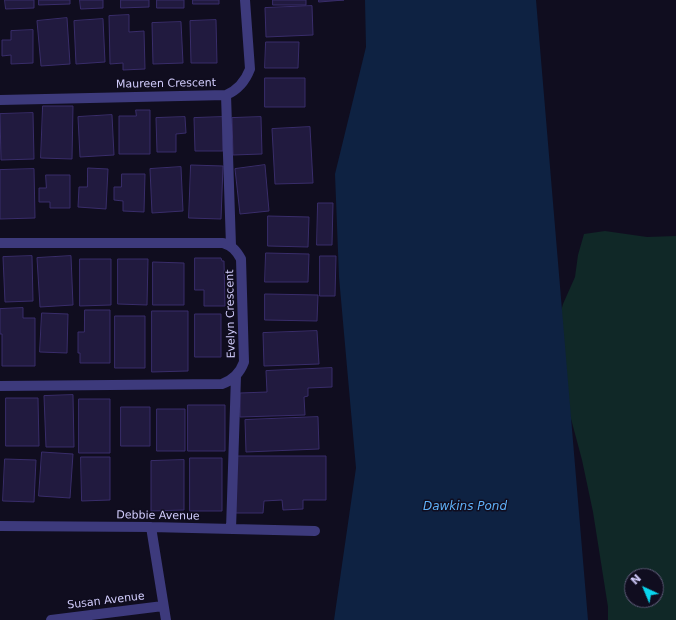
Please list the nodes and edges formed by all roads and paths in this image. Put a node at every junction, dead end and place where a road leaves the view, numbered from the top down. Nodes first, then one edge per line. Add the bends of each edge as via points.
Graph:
1 (244, 0) edge
2 (226, 95) junction
3 (0, 100) edge
4 (0, 243) edge
5 (231, 246) junction
6 (236, 376) junction
7 (0, 386) edge
8 (0, 526) edge
9 (151, 527) junction
10 (231, 529) junction
11 (315, 531) dead end
12 (163, 606) junction
13 (51, 620) edge
14 (166, 620) edge

1 - 2 street, Maureen Crescent via 250,69 240,86
2 - 3 street, Maureen Crescent
2 - 5 street
4 - 5 street via 223,243
5 - 6 street, Evelyn Crescent via 241,258 242,267 244,362
6 - 7 street via 222,384
6 - 10 street
8 - 9 street, Debbie Avenue
9 - 10 street, Debbie Avenue
9 - 12 street
10 - 11 street, Debbie Avenue
12 - 13 street, Susan Avenue
12 - 14 street

